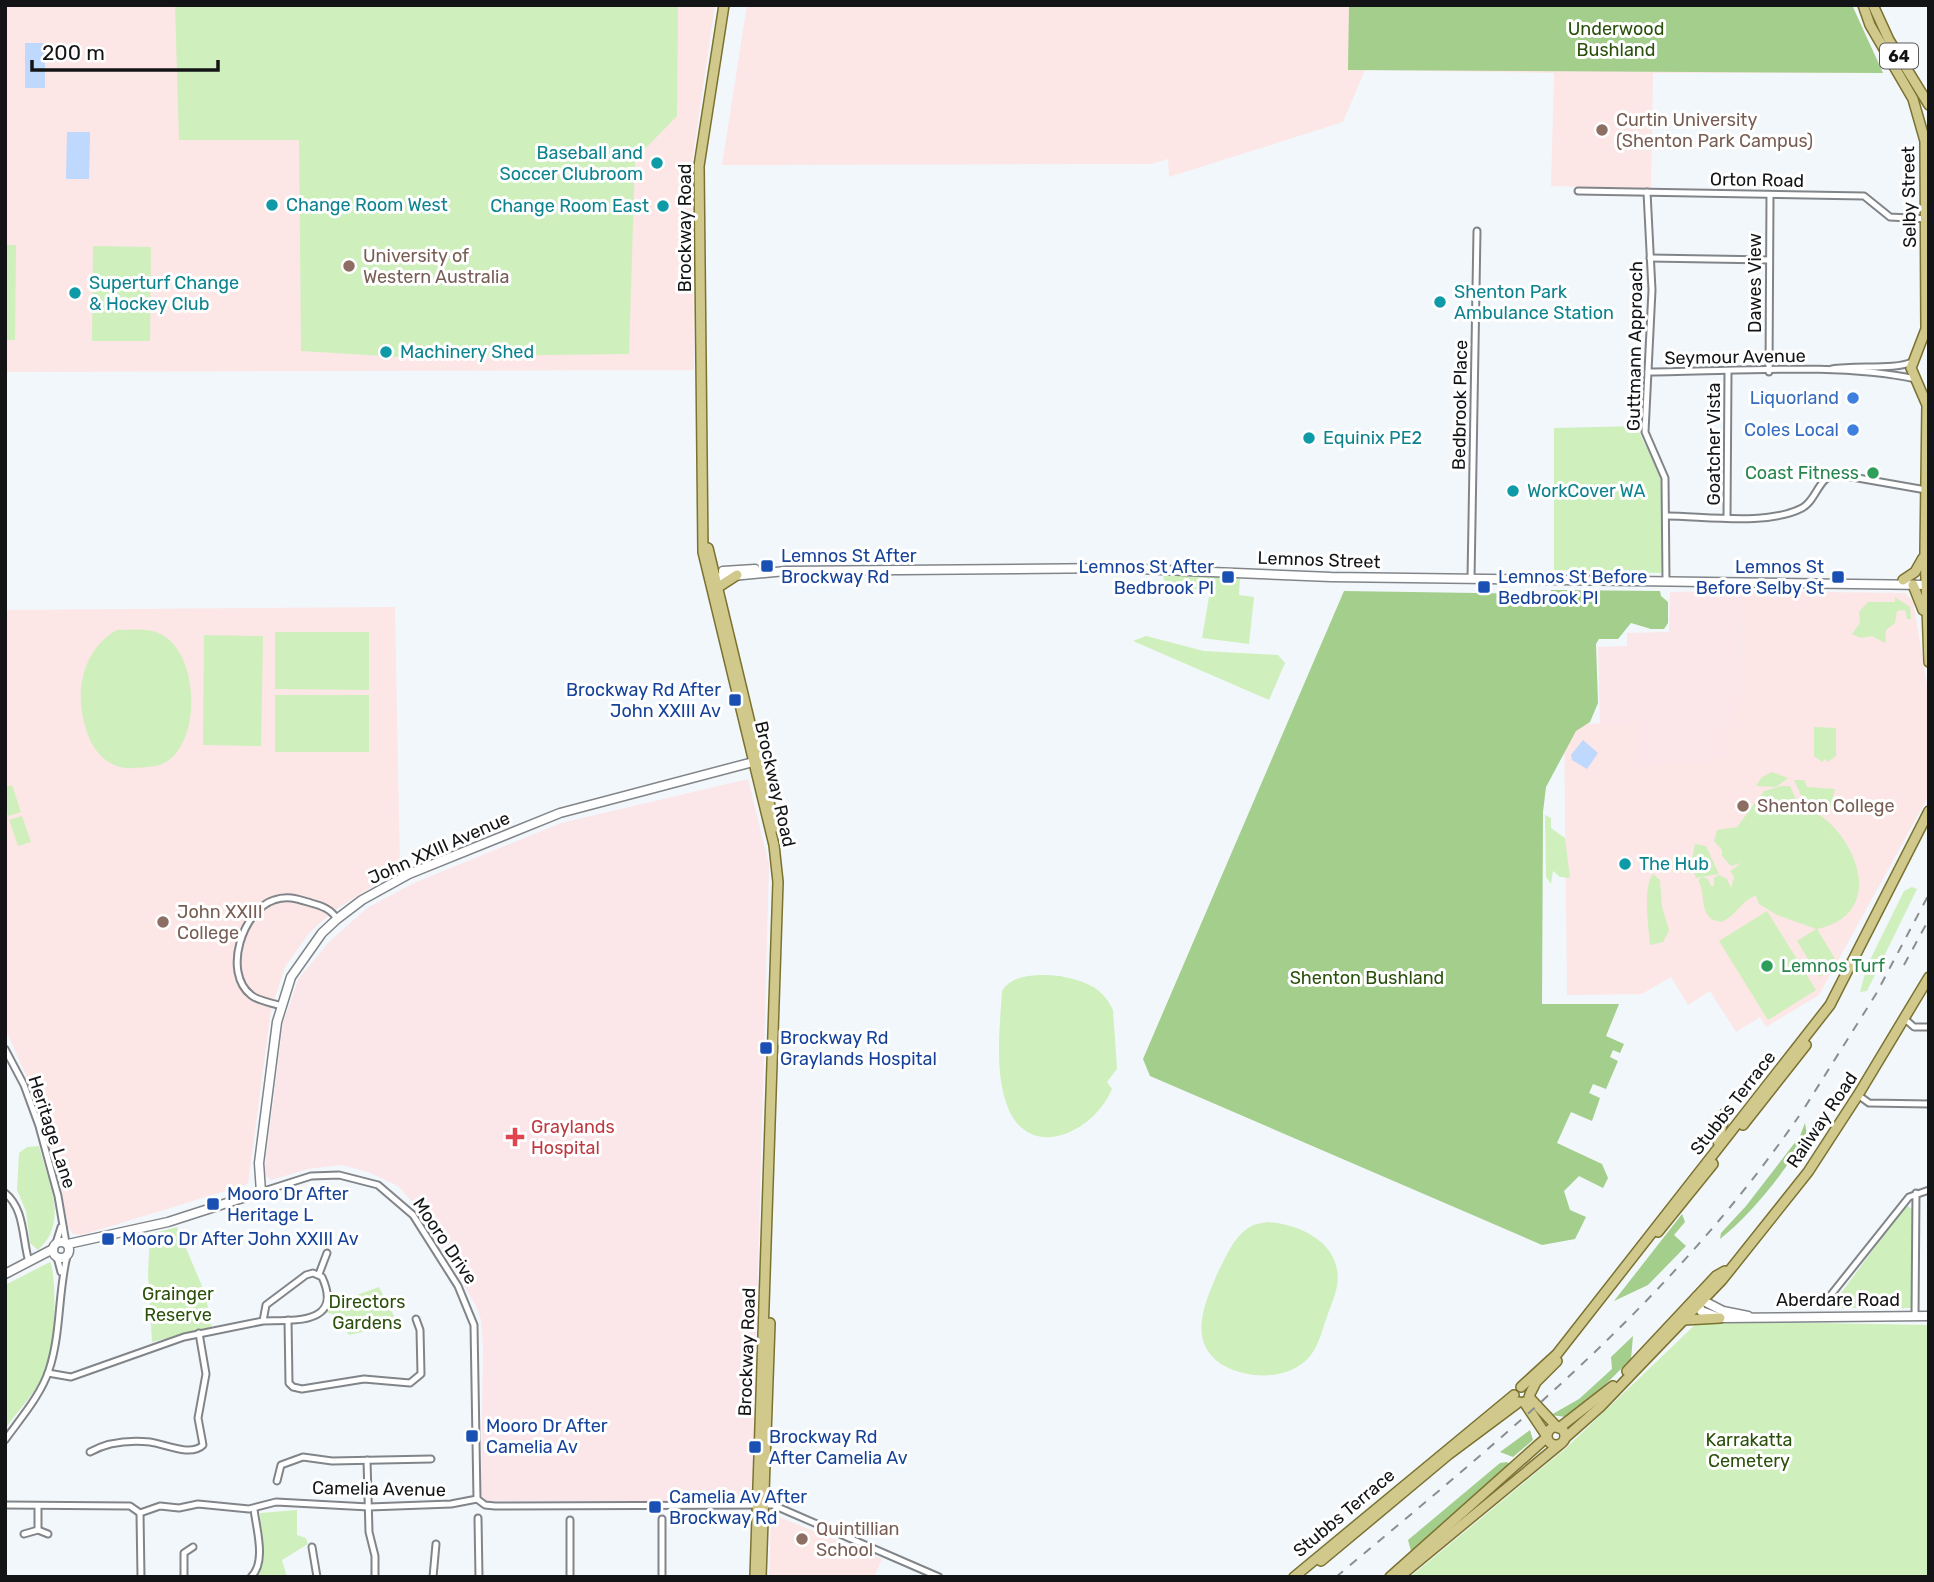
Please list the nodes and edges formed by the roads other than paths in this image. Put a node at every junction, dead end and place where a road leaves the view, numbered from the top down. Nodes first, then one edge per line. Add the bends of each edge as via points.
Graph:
1 (727, 5) edge
2 (1863, 5) edge
3 (1873, 5) edge
4 (1929, 105) edge
5 (1925, 126) edge
6 (1578, 191) dead end
7 (1647, 192) junction
8 (1770, 195) junction
9 (1928, 219) edge
10 (1477, 231) dead end
11 (1650, 258) junction
12 (1769, 260) junction
13 (1928, 354) edge
14 (1914, 360) junction
15 (1822, 370) junction
16 (1648, 372) junction
17 (1728, 372) junction
18 (1769, 372) junction
19 (1917, 380) junction
20 (1929, 383) edge
21 (1927, 490) edge
22 (1666, 516) junction
23 (1727, 517) junction
24 (1925, 553) junction
25 (786, 571) junction
26 (737, 575) junction
27 (710, 576) junction
28 (1471, 579) junction
29 (1903, 580) junction
30 (1666, 582) junction
31 (1852, 582) junction
32 (1927, 582) edge
33 (1913, 585) junction
34 (717, 588) junction
35 (1926, 625) junction
36 (1929, 662) edge
37 (757, 762) junction
38 (1929, 811) edge
39 (1929, 823) edge
40 (337, 919) junction
41 (1929, 977) edge
42 (281, 1006) junction
43 (1905, 1019) junction
44 (1929, 1027) edge
45 (5, 1049) edge
46 (1772, 1082) junction
47 (1858, 1095) junction
48 (1929, 1104) edge
49 (1726, 1112) dead end
50 (1712, 1157) junction
51 (1929, 1190) edge
52 (261, 1192) junction
53 (5, 1193) edge
54 (1916, 1193) junction
55 (61, 1250) junction
56 (327, 1253) dead end
57 (33, 1260) junction
58 (5, 1274) edge
59 (318, 1274) junction
60 (1815, 1300) dead end
61 (1699, 1301) junction
62 (1748, 1316) junction
63 (1914, 1316) junction
64 (1929, 1316) edge
65 (1720, 1318) junction
66 (416, 1319) dead end
67 (288, 1320) junction
68 (1684, 1320) junction
69 (263, 1321) junction
70 (199, 1333) junction
71 (48, 1373) junction
72 (1523, 1398) junction
73 (1558, 1427) junction
74 (1546, 1436) junction
75 (5, 1440) edge
76 (1562, 1442) junction
77 (90, 1451) dead end
78 (431, 1459) dead end
79 (367, 1460) junction
80 (277, 1481) dead end
81 (477, 1499) junction
82 (761, 1504) junction
83 (5, 1506) edge
84 (38, 1506) junction
85 (369, 1507) junction
86 (254, 1509) junction
87 (140, 1513) junction
88 (478, 1518) dead end
89 (662, 1519) dead end
90 (570, 1520) dead end
91 (38, 1530) junction
92 (24, 1534) dead end
93 (48, 1534) dead end
94 (436, 1544) dead end
95 (193, 1547) dead end
96 (312, 1547) dead end
97 (141, 1577) edge
98 (184, 1577) edge
99 (251, 1577) edge
100 (317, 1577) edge
101 (375, 1577) edge
102 (433, 1577) edge
103 (479, 1577) edge
104 (570, 1577) edge
105 (662, 1577) edge
106 (755, 1577) edge
107 (761, 1577) edge
108 (939, 1577) edge
109 (1294, 1577) edge
110 (1301, 1577) edge
111 (1390, 1577) edge
112 (1399, 1577) edge

1 - 27 main road, Brockway Road via 699,166 702,533
2 - 5 main road, Selby Street / 64
3 - 4 main road, 64
5 - 9 main road, Selby Street / 64
6 - 7 street, Orton Road
7 - 8 street, Orton Road
7 - 11 street, Guttmann Approach
8 - 9 street, Orton Road via 1864,196 1890,217
8 - 12 street, Dawes View
9 - 14 main road, Selby Street / 64 via 1926,330
10 - 28 street, Bedbrook Place
11 - 12 street
11 - 16 street, Guttmann Approach
12 - 18 street, Dawes View
13 - 14 main road
14 - 15 street, Seymour Avenue via 1897,367 1857,365
14 - 19 main road, 64 via 1911,370
15 - 18 street, Seymour Avenue
15 - 19 street, Seymour Avenue via 1888,373
16 - 17 street, Seymour Avenue
16 - 22 street, Guttmann Approach via 1645,434 1665,478
17 - 18 street, Seymour Avenue
17 - 23 street, Goatcher Vista
19 - 20 main road
19 - 21 main road via 1927,405
21 - 23 street via 1831,474 1804,507 1784,516
21 - 24 main road
22 - 23 street
22 - 30 street, Guttmann Approach
24 - 29 main road via 1921,565
24 - 32 main road
25 - 26 street, Lemnos Street
25 - 27 street, Lemnos Street via 735,569
25 - 28 street, Lemnos Street via 1115,568
26 - 27 street, Lemnos Street
26 - 34 main road
27 - 34 main road, Brockway Road
27 - 37 main road, Brockway Road
28 - 30 street, Lemnos Street
29 - 31 street, Lemnos Street
29 - 32 street, Lemnos Street
30 - 31 street, Lemnos Street
31 - 33 street, Lemnos Street
32 - 33 street, Lemnos Street
32 - 35 main road
33 - 35 main road
34 - 37 main road, Brockway Road
35 - 36 main road
37 - 40 street, John XXIII Avenue via 560,813 410,874
37 - 82 main road, Brockway Road via 778,882
38 - 46 main road, Stubbs Terrace via 1830,1005
39 - 46 main road, Stubbs Terrace via 1847,985
40 - 42 street, John XXIII Avenue via 291,977
40 - 42 street via 332,912 293,897 261,907 250,922 237,945 240,978 251,995
41 - 43 main road, Railway Road
42 - 52 street, John XXIII Avenue via 259,1163
43 - 44 street via 1914,1027
43 - 47 main road, Railway Road
45 - 55 street, Heritage Lane via 39,1126 58,1196
46 - 50 main road, Stubbs Terrace
46 - 72 main road, Stubbs Terrace via 1549,1373
47 - 48 street via 1869,1103
47 - 61 main road, Railway Road via 1808,1172
49 - 50 main road
50 - 72 main road, Stubbs Terrace via 1557,1354 1521,1387
51 - 54 street
52 - 55 street, Mooro Drive
52 - 81 street, Mooro Drive via 311,1176 339,1175 378,1185 413,1215 458,1286 474,1325
53 - 57 street via 15,1201
54 - 60 street via 1826,1301
54 - 63 street
55 - 57 street, Mooro Drive
55 - 71 street, Heritage Lane via 55,1346
56 - 59 street
57 - 58 street, Mooro Drive
59 - 67 street via 327,1286 325,1307 304,1320
59 - 69 street via 306,1275 266,1305
61 - 62 street, Aberdare Road
61 - 65 street via 1703,1312
61 - 68 main road, Railway Road
61 - 73 main road, Railway Road via 1614,1384
62 - 63 street, Aberdare Road
62 - 65 street, Aberdare Road
63 - 64 street, Aberdare Road
65 - 68 main road
66 - 67 street via 419,1379 410,1383 365,1379 302,1389 289,1383
67 - 69 street
68 - 76 main road, Railway Road
69 - 70 street
70 - 71 street via 71,1377
70 - 77 street via 206,1374 198,1418 203,1445 189,1450 124,1442
71 - 75 street
72 - 73 main road
72 - 74 main road
72 - 109 main road, Stubbs Terrace
72 - 110 main road, Stubbs Terrace
73 - 74 main road, Railway Road
73 - 76 main road
74 - 76 main road via 1551,1444
74 - 111 main road
76 - 112 main road, Railway Road
78 - 79 street
79 - 80 street via 287,1460
79 - 85 street
81 - 82 street, Camelia Avenue via 495,1506
81 - 85 street, Camelia Avenue
82 - 106 main road, Brockway Road
82 - 107 main road, Brockway Road
82 - 108 street, Camelia Avenue
83 - 84 street, Camelia Avenue
84 - 87 street, Camelia Avenue via 130,1506
84 - 91 street
85 - 86 street, Camelia Avenue via 276,1502
85 - 101 street
86 - 87 street, Camelia Avenue via 198,1504 160,1506
86 - 99 street via 260,1557
87 - 97 street
88 - 103 street
89 - 105 street
90 - 104 street
91 - 92 street
91 - 93 street
94 - 102 street
95 - 98 street via 184,1553
96 - 100 street

